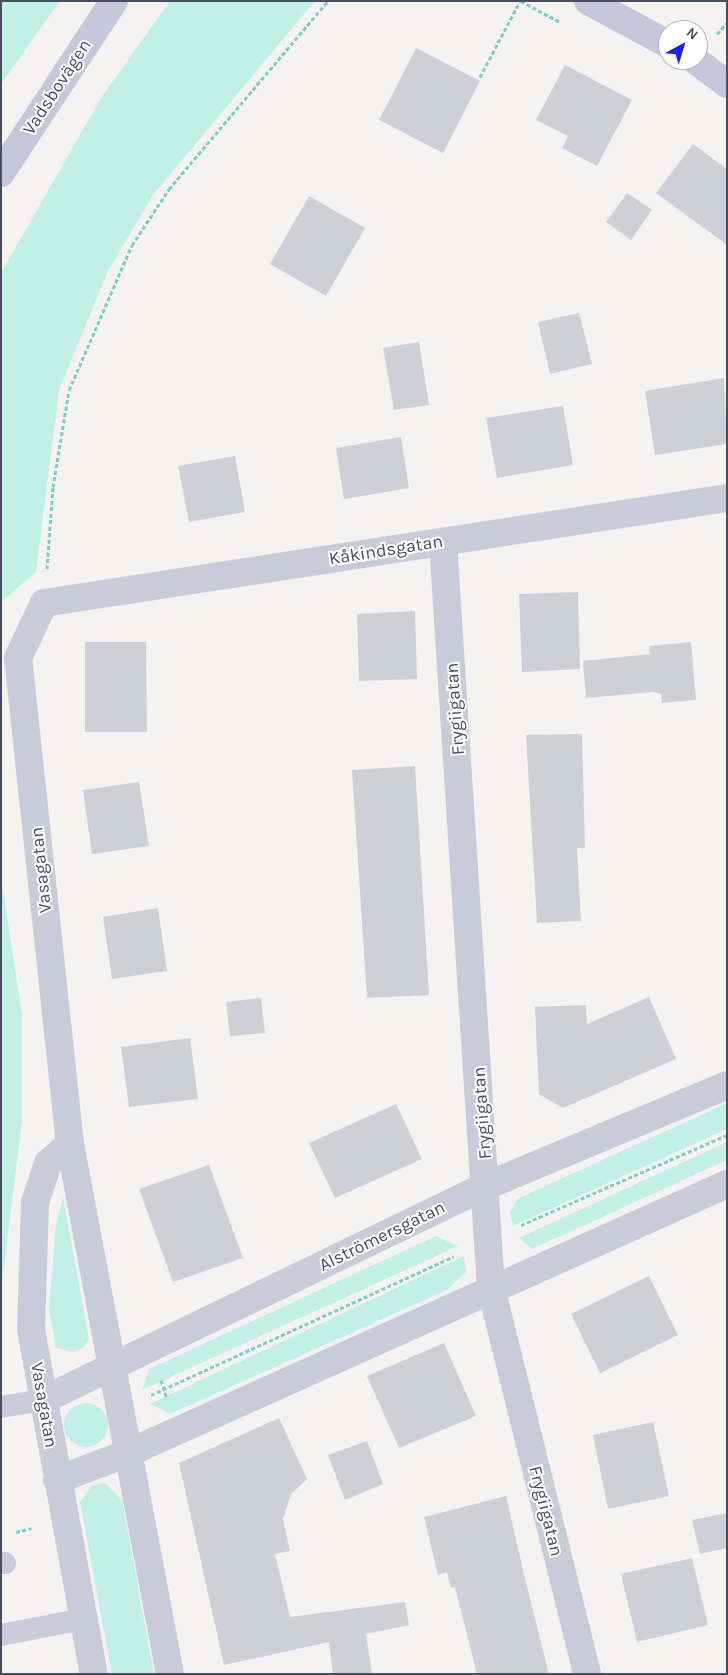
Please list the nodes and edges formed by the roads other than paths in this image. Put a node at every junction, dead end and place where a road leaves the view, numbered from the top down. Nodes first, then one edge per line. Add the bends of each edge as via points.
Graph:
1 (114, 1) edge
2 (588, 1) edge
3 (658, 39) edge
4 (708, 70) edge
5 (727, 84) edge
6 (1, 173) edge
7 (727, 498) edge
8 (443, 542) junction
9 (44, 603) joint
10 (727, 1085) edge
11 (70, 1144) junction
12 (727, 1184) edge
13 (486, 1186) junction
14 (490, 1288) junction
15 (110, 1367) junction
16 (43, 1400) junction
17 (1, 1407) edge
18 (128, 1453) junction
19 (57, 1480) junction
20 (83, 1619) junction
21 (1, 1635) edge
22 (94, 1674) edge
23 (170, 1674) edge
24 (586, 1674) edge

1 - 6 main road, Vadsbovägen
2 - 3 main road
4 - 5 main road
7 - 8 street, Kåkindsgatan
8 - 9 street, Kåkindsgatan
8 - 13 street, Frygiigatan
9 - 11 street, Vasagatan via 18,658
10 - 13 street, Alströmersgatan
11 - 15 street, Vasagatan
11 - 16 street, Vasagatan via 48,1163 35,1203 31,1329
12 - 14 street
13 - 14 street, Frygiigatan
13 - 15 street, Alströmersgatan
14 - 18 street
14 - 24 street, Frygiigatan
15 - 16 street, Alströmersgatan
15 - 18 street, Vasagatan
16 - 17 lane
16 - 19 street, Vasagatan
18 - 19 street
18 - 23 street, Vasagatan
19 - 20 street, Vasagatan
20 - 21 lane
20 - 22 street, Vasagatan

